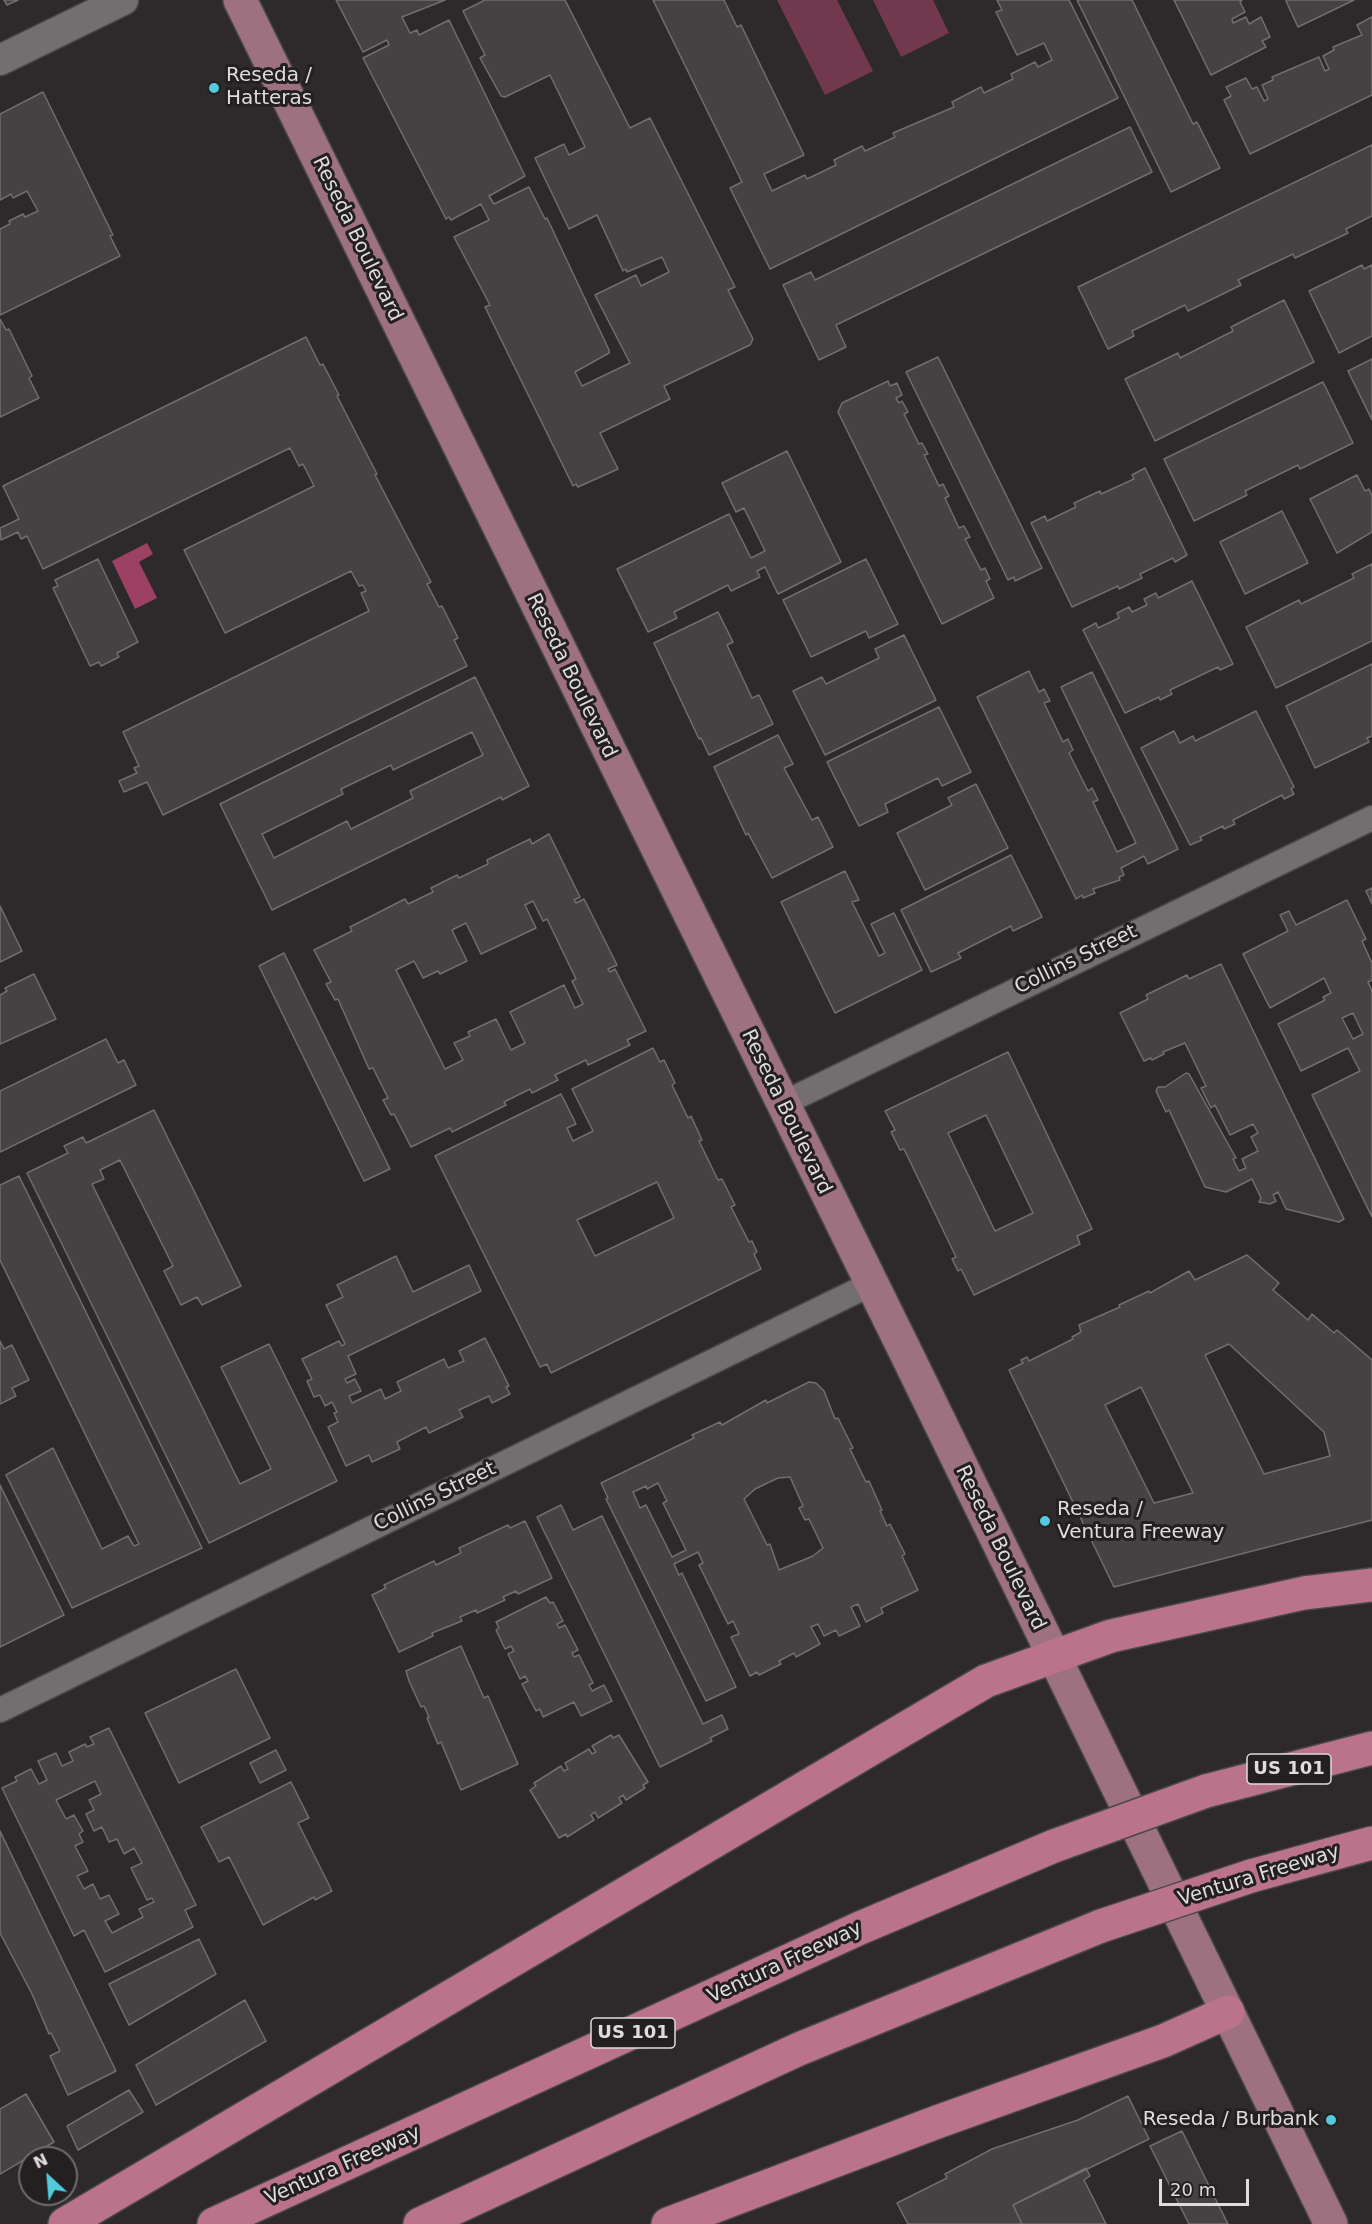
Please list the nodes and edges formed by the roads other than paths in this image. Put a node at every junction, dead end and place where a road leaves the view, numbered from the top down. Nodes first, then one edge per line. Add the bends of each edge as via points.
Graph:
1 (123, 0) edge
2 (240, 0) edge
3 (0, 60) edge
4 (1372, 818) edge
5 (782, 1104) junction
6 (871, 1284) junction
7 (1372, 1585) edge
8 (1052, 1656) junction
9 (0, 1710) edge
10 (1372, 1748) edge
11 (1372, 1843) edge
12 (1228, 2012) junction
13 (65, 2224) edge
14 (214, 2224) edge
15 (420, 2224) edge
16 (668, 2224) edge
17 (1331, 2224) edge

1 - 3 street
2 - 5 main road, Reseda Boulevard
4 - 5 street, Collins Street
5 - 6 main road, Reseda Boulevard
6 - 8 main road, Reseda Boulevard
6 - 9 street, Collins Street
7 - 8 highway via 1304,1593 1192,1616 1111,1636
8 - 12 main road, Reseda Boulevard
8 - 13 highway via 986,1681
10 - 14 highway, Ventura Freeway / US 101, bridge via 1206,1791 1054,1846 860,1928
11 - 15 highway, Ventura Freeway, bridge via 1251,1876 1101,1926 799,2049
12 - 16 highway via 1163,2041
12 - 17 main road, Reseda Boulevard

